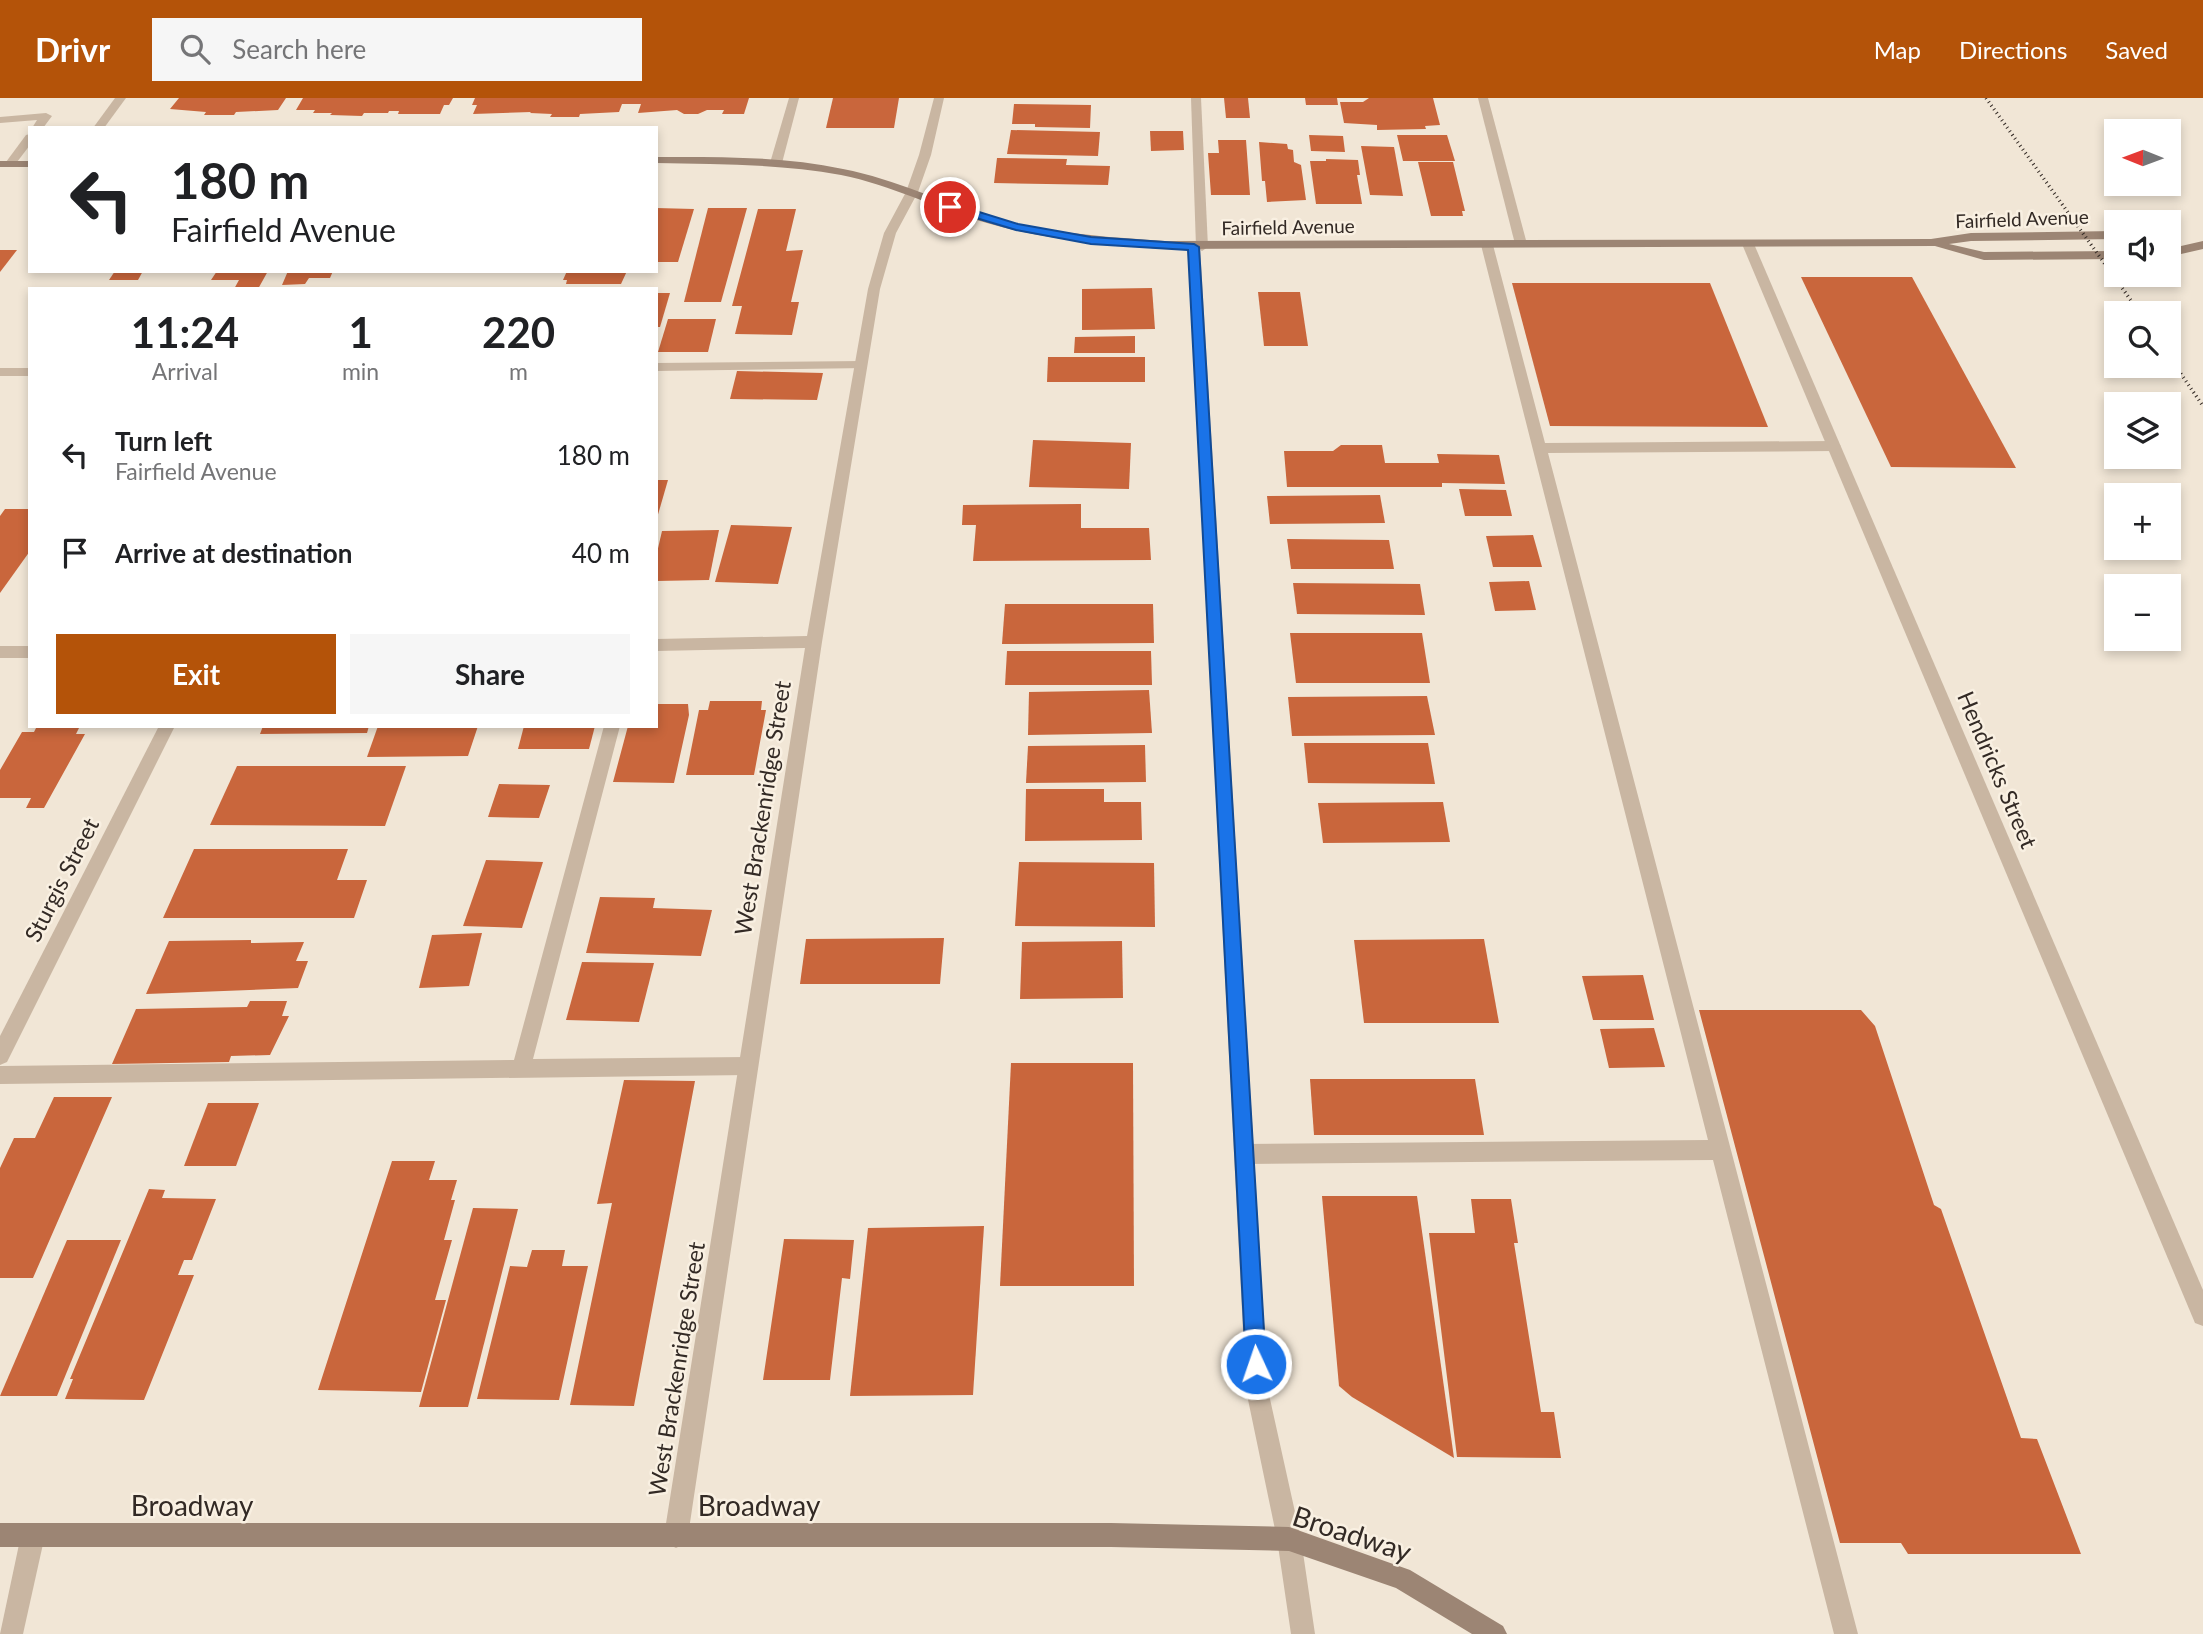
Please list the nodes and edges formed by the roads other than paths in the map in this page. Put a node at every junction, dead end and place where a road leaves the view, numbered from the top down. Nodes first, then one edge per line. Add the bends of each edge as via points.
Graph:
1 (121, 98) edge
2 (794, 98) edge
3 (939, 98) edge
4 (1196, 98) edge
5 (1483, 98) edge
6 (0, 120) edge
7 (38, 126) edge
8 (99, 126) edge
9 (28, 139) edge
10 (658, 160) edge
11 (776, 163) junction
12 (5, 164) edge
13 (28, 164) edge
14 (912, 192) junction
15 (2104, 235) edge
16 (2181, 241) edge
17 (1931, 243) junction
18 (1521, 244) junction
19 (1748, 244) junction
20 (1487, 245) junction
21 (2203, 245) edge
22 (1198, 247) junction
23 (2181, 250) edge
24 (2104, 255) edge
25 (862, 365) junction
26 (658, 367) edge
27 (0, 372) edge
28 (28, 372) edge
29 (1834, 446) junction
30 (1540, 448) junction
31 (814, 642) junction
32 (658, 645) edge
33 (0, 652) edge
34 (28, 652) edge
35 (166, 728) edge
36 (611, 728) edge
37 (0, 1056) edge
38 (748, 1066) junction
39 (521, 1069) junction
40 (0, 1075) edge
41 (1719, 1150) junction
42 (1244, 1154) junction
43 (2203, 1315) edge
44 (0, 1535) edge
45 (33, 1535) junction
46 (676, 1536) junction
47 (1289, 1539) junction
48 (10, 1634) edge
49 (1303, 1634) edge
50 (1495, 1634) edge
51 (1846, 1634) edge

1 - 8 street
2 - 11 street
3 - 14 street, West Brackenridge Street
4 - 22 street
5 - 18 street
6 - 7 street via 46,116
9 - 12 street
10 - 11 main road, Fairfield Avenue
11 - 14 main road, Fairfield Avenue via 845,173
12 - 13 main road
14 - 22 main road, Fairfield Avenue via 1016,227 1091,240
14 - 25 street, West Brackenridge Street via 890,233 874,289
15 - 17 main road, Fairfield Avenue via 1971,237
16 - 21 main road
17 - 19 main road, Fairfield Avenue
17 - 24 main road, Fairfield Avenue via 1983,256
18 - 19 main road, Fairfield Avenue
18 - 20 main road, Fairfield Avenue
19 - 29 street, Hendricks Street
20 - 22 main road, Fairfield Avenue
20 - 30 street
21 - 23 main road
22 - 42 street
25 - 26 street
25 - 31 street, West Brackenridge Street
27 - 28 street
29 - 30 street
29 - 43 street, Hendricks Street
30 - 41 street
31 - 32 street
31 - 38 street, West Brackenridge Street
33 - 34 street
35 - 37 street, Sturgis Street
36 - 39 street
38 - 39 street
38 - 46 street, West Brackenridge Street
39 - 40 street
41 - 42 street
41 - 51 street
42 - 47 street via 1258,1390
44 - 45 main road, Broadway
45 - 46 main road, Broadway
45 - 48 street
46 - 47 main road, Broadway
47 - 49 street
47 - 50 main road, Broadway via 1402,1578

